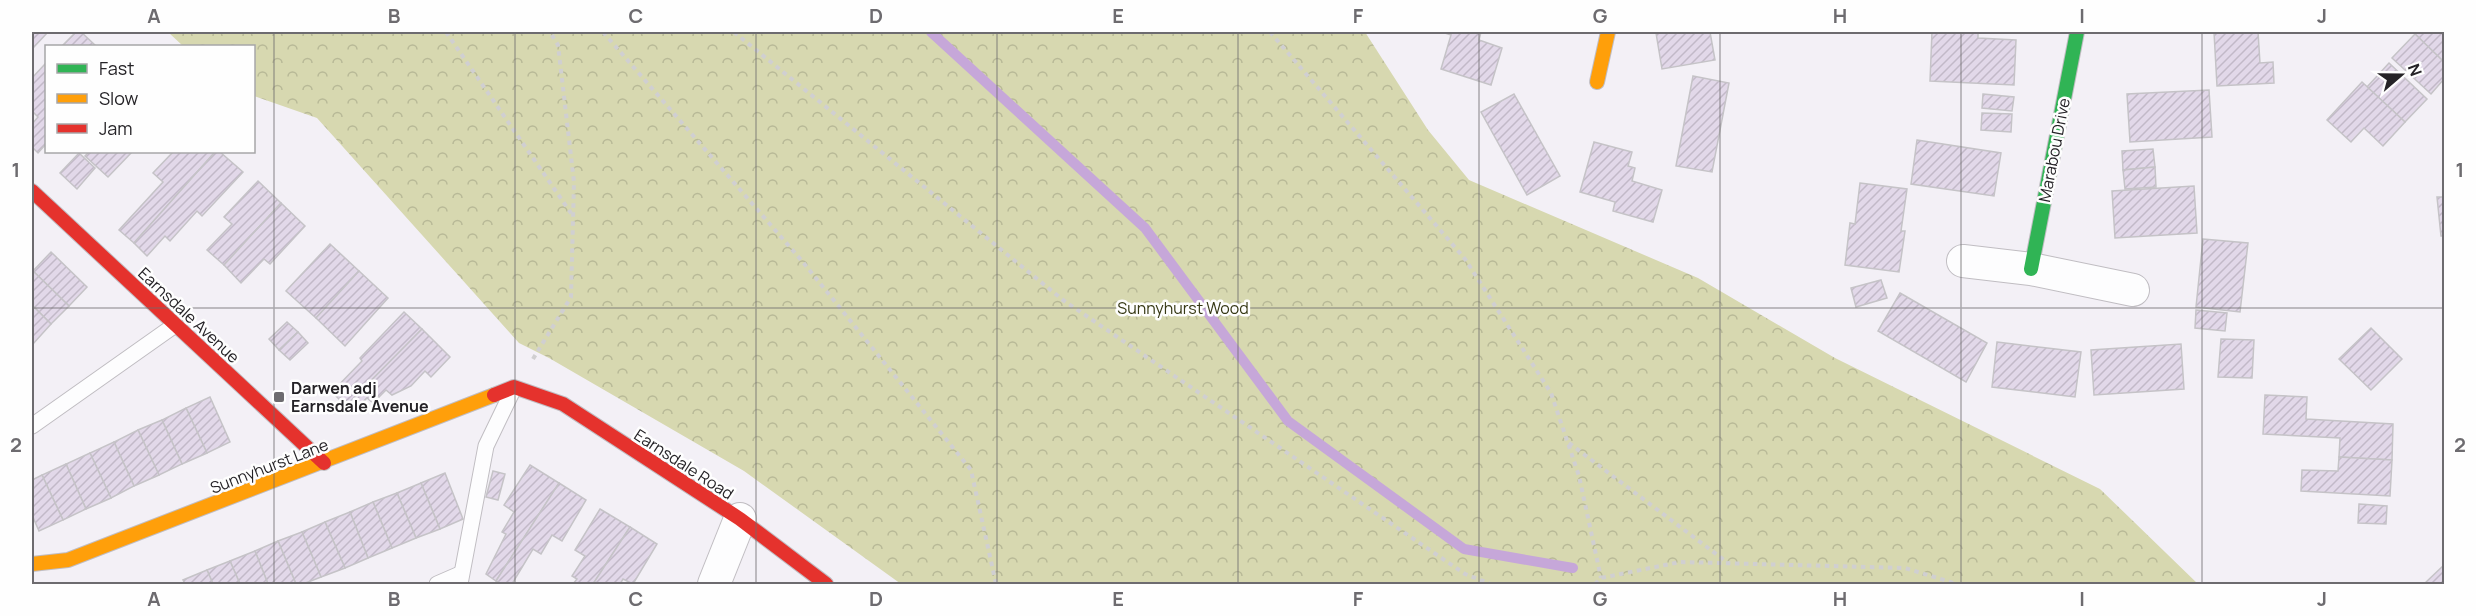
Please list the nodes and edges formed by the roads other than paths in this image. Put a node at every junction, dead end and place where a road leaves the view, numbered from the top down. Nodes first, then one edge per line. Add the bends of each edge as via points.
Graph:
1 (1608, 32) edge
2 (2077, 32) edge
3 (1597, 82) dead end
4 (33, 194) edge
5 (1963, 261) dead end
6 (2031, 269) junction
7 (2133, 290) dead end
8 (175, 325) junction
9 (514, 387) junction
10 (32, 426) edge
11 (324, 463) junction
12 (740, 519) junction
13 (32, 564) edge
14 (460, 579) edge
15 (437, 585) edge
16 (714, 585) edge
17 (826, 585) edge

1 - 3 street
2 - 6 street, Marabou Drive
4 - 8 street, Earnsdale Avenue
5 - 6 street
6 - 7 street
8 - 10 lane
8 - 11 street, Earnsdale Avenue
9 - 11 street, Sunnyhurst Lane
9 - 12 street, Earnsdale Road via 563,404
9 - 14 lane via 486,446
11 - 13 street, Sunnyhurst Lane via 69,560
12 - 16 street
12 - 17 street, Earnsdale Road
14 - 15 lane

